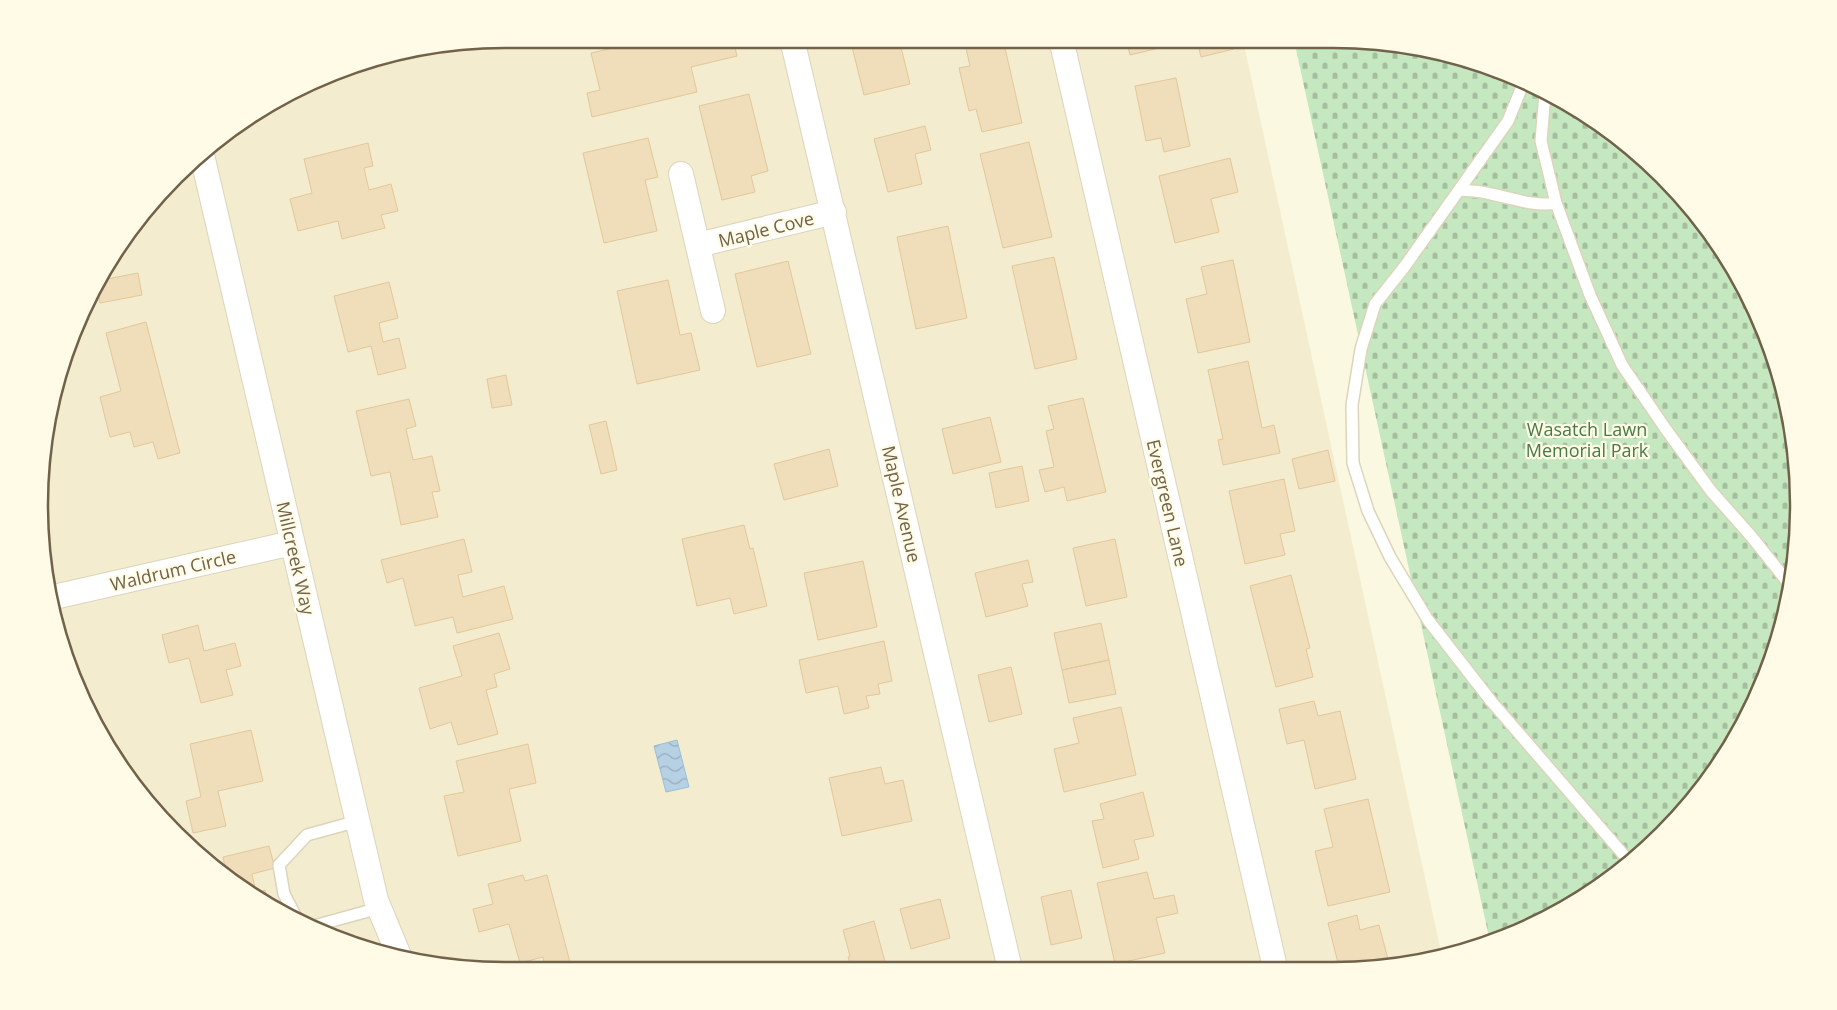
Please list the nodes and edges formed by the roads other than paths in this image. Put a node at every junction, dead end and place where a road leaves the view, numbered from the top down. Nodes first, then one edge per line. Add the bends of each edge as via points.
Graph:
1 (794, 48) edge
2 (1063, 48) edge
3 (1521, 89) edge
4 (1544, 100) edge
5 (203, 161) edge
6 (681, 174) dead end
7 (1459, 190) junction
8 (1556, 204) junction
9 (834, 212) junction
10 (698, 245) junction
11 (713, 311) dead end
12 (292, 543) junction
13 (1784, 577) edge
14 (57, 597) edge
15 (358, 821) junction
16 (1625, 857) edge
17 (379, 908) junction
18 (292, 909) edge
19 (322, 924) edge
20 (396, 949) edge
21 (1009, 962) edge
22 (1274, 962) edge

1 - 9 street, Maple Avenue
2 - 22 street, Evergreen Lane
3 - 7 lane via 1508,121
4 - 8 lane via 1541,141
5 - 12 street, Millcreek Way
6 - 10 street, Maple Cove
7 - 8 lane
7 - 16 lane via 1375,304 1361,349 1352,405 1353,463 1368,511 1390,557 1428,620 1491,701
8 - 13 lane via 1590,295 1622,364 1711,491
9 - 10 street, Maple Cove
9 - 21 street, Maple Avenue
10 - 11 street, Maple Cove
12 - 14 street, Waldrum Circle
12 - 15 street, Millcreek Way
15 - 17 street, Millcreek Way
15 - 18 lane via 307,835 279,865 284,894
17 - 19 lane
17 - 20 street, Millcreek Way

